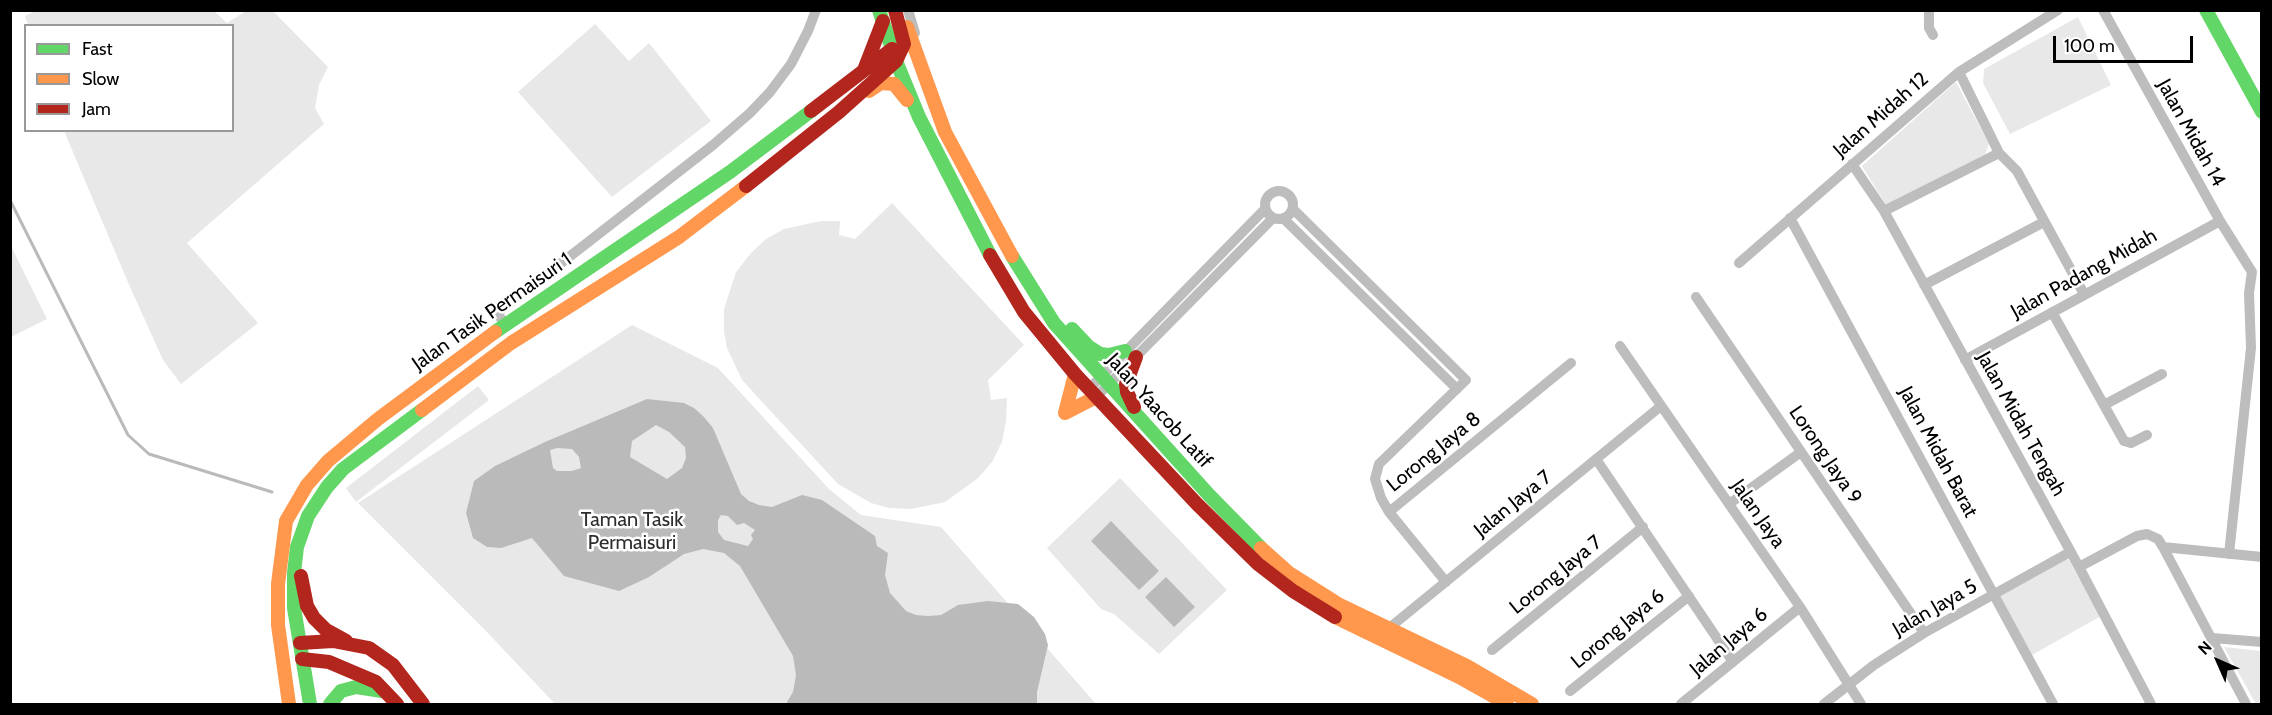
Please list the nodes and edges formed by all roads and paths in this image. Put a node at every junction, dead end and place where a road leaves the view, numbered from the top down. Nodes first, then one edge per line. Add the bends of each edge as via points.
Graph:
1 (816, 10) edge
2 (895, 10) edge
3 (900, 10) edge
4 (908, 10) edge
5 (1929, 10) edge
6 (2058, 10) edge
7 (2103, 10) edge
8 (2206, 10) edge
9 (881, 16) edge
10 (1933, 35) dead end
11 (896, 54) junction
12 (922, 64) junction
13 (864, 70) junction
14 (1959, 72) junction
15 (839, 112) junction
16 (2262, 112) edge
17 (919, 117) junction
18 (945, 132) junction
19 (2000, 153) junction
20 (1852, 164) junction
21 (730, 171) junction
22 (744, 187) junction
23 (1265, 209) junction
24 (1293, 209) junction
25 (1884, 211) junction
26 (1278, 218) junction
27 (1790, 218) junction
28 (2220, 221) junction
29 (2044, 222) junction
30 (1739, 263) dead end
31 (2257, 269) edge
32 (1020, 271) junction
33 (1924, 285) junction
34 (2084, 294) junction
35 (1696, 297) dead end
36 (2052, 312) junction
37 (505, 324) junction
38 (1620, 346) dead end
39 (1130, 354) junction
40 (1965, 360) junction
41 (1571, 363) dead end
42 (1075, 374) junction
43 (2162, 374) dead end
44 (1105, 381) junction
45 (1457, 389) junction
46 (1093, 393) junction
47 (2104, 405) junction
48 (1661, 406) junction
49 (394, 407) junction
50 (1142, 420) junction
51 (405, 423) junction
52 (2147, 435) dead end
53 (1802, 452) junction
54 (1596, 459) junction
55 (1729, 504) junction
56 (1389, 512) junction
57 (1643, 527) junction
58 (297, 547) junction
59 (2163, 547) junction
60 (2070, 552) junction
61 (2229, 554) junction
62 (2262, 557) edge
63 (2079, 567) junction
64 (1446, 582) junction
65 (278, 584) junction
66 (1995, 594) junction
67 (1689, 596) junction
68 (1800, 607) junction
69 (1388, 629) junction
70 (1924, 633) junction
71 (2212, 638) junction
72 (2262, 642) edge
73 (351, 644) junction
74 (1492, 650) dead end
75 (299, 652) junction
76 (1733, 662) junction
77 (402, 677) junction
78 (1849, 684) junction
79 (1570, 691) dead end
80 (385, 692) junction
81 (289, 705) edge
82 (296, 705) edge
83 (310, 705) edge
84 (330, 705) edge
85 (397, 705) edge
86 (404, 705) edge
87 (423, 705) edge
88 (1507, 705) edge
89 (1532, 705) edge
90 (1681, 705) edge
91 (1824, 705) edge
92 (1861, 705) edge
93 (2053, 705) edge
94 (2151, 705) edge
95 (2246, 705) edge

1 - 37 street via 791,64 770,92 713,145 497,313
2 - 11 street via 904,44
3 - 12 street, Jalan Yaacob Latif
4 - 12 street
5 - 10 street
6 - 14 street, Jalan Midah 12
7 - 28 street, Jalan Midah 14
8 - 16 street
9 - 11 street, Jalan Yaacob Latif
9 - 13 street
11 - 13 street, Jalan Tasik Permaisuri 1
11 - 15 street, Jalan Tasik Permaisuri 1
11 - 17 street, Jalan Yaacob Latif
11 - 18 street via 911,64
12 - 18 street, Jalan Yaacob Latif
13 - 21 street, Jalan Tasik Permaisuri 1
14 - 19 street
14 - 20 street, Jalan Midah 12
15 - 17 street via 881,83 889,82
15 - 22 street, Jalan Tasik Permaisuri 1
17 - 42 street, Jalan Yaacob Latif via 1010,291
18 - 32 street, Jalan Yaacob Latif
19 - 25 street
19 - 29 street via 2017,171
20 - 25 street, Jalan Midah Tengah
20 - 27 street, Jalan Midah 12
21 - 22 street
21 - 37 street, Jalan Tasik Permaisuri 1
22 - 51 street, Jalan Tasik Permaisuri 1 via 679,237 511,344
23 - 24 street via 1268,195 1281,190 1292,198
23 - 26 street
23 - 39 street
24 - 26 street
24 - 45 street via 1466,380
25 - 33 street, Jalan Midah Tengah
26 - 39 street
26 - 45 street
27 - 30 street, Jalan Midah 12
27 - 66 street, Jalan Midah Barat
28 - 31 street, Jalan Midah 14
28 - 34 street, Jalan Padang Midah
29 - 33 street
29 - 34 street
31 - 61 street, Jalan Midah 14 via 2249,293 2250,348
32 - 39 street via 1089,347 1100,354
32 - 44 street, Jalan Yaacob Latif via 1054,323
33 - 40 street, Jalan Midah Tengah
34 - 36 street, Jalan Padang Midah
35 - 53 street, Lorong Jaya 9
36 - 40 street, Jalan Padang Midah
36 - 47 street
37 - 49 street, Jalan Tasik Permaisuri 1
38 - 48 street, Jalan Jaya
39 - 44 street
39 - 50 street via 1126,384
40 - 60 street, Jalan Midah Tengah
41 - 56 street, Lorong Jaya 8
42 - 46 street, Jalan Yaacob Latif
42 - 46 street via 1065,413
43 - 47 street
44 - 46 street
44 - 50 street, Jalan Yaacob Latif
45 - 56 street via 1379,464 1377,488
46 - 88 street, Jalan Yaacob Latif via 1197,504 1258,564 1293,591 1360,631 1459,677
47 - 52 street via 2124,441 2131,443
48 - 54 street, Jalan Jaya 7
48 - 55 street, Jalan Jaya
49 - 51 street
49 - 65 street, Jalan Tasik Permaisuri 1 via 328,461 307,485 286,521
50 - 69 street, Jalan Yaacob Latif via 1248,536 1289,573
51 - 58 street, Jalan Tasik Permaisuri 1 via 327,487 308,516
53 - 55 street
53 - 70 street, Lorong Jaya 9
54 - 57 street
54 - 64 street, Jalan Jaya 7
55 - 68 street, Jalan Jaya
56 - 64 street, Lorong Jaya 8
57 - 67 street
57 - 74 street, Lorong Jaya 7
58 - 73 street via 307,606 326,630
58 - 75 street, Jalan Tasik Permaisuri 1 via 294,609
59 - 61 street
59 - 63 street via 2158,539 2147,534 2137,536
59 - 71 street
60 - 63 street, Jalan Midah Tengah
60 - 66 street, Jalan Jaya 5
61 - 62 street
63 - 94 street, Jalan Midah Tengah
64 - 69 street, Jalan Jaya 7
65 - 75 street via 289,641
65 - 81 street, Jalan Tasik Permaisuri 1 via 278,626
66 - 70 street, Jalan Jaya 5
66 - 93 street, Jalan Midah Barat
67 - 76 street
67 - 79 street, Lorong Jaya 6
68 - 76 street, Jalan Jaya 6
68 - 78 street, Jalan Jaya
69 - 89 street, Jalan Yaacob Latif via 1467,666
70 - 78 street, Jalan Jaya 5
71 - 72 street
71 - 95 street
73 - 75 street via 333,641
73 - 77 street via 383,656
75 - 80 street via 376,682
75 - 82 street via 291,664
75 - 83 street, Jalan Tasik Permaisuri 1
76 - 90 street, Jalan Jaya 6
77 - 86 street via 386,667 376,667
77 - 87 street
78 - 91 street, Jalan Jaya 5
78 - 92 street, Jalan Jaya
80 - 84 street via 356,687 341,691
80 - 85 street

